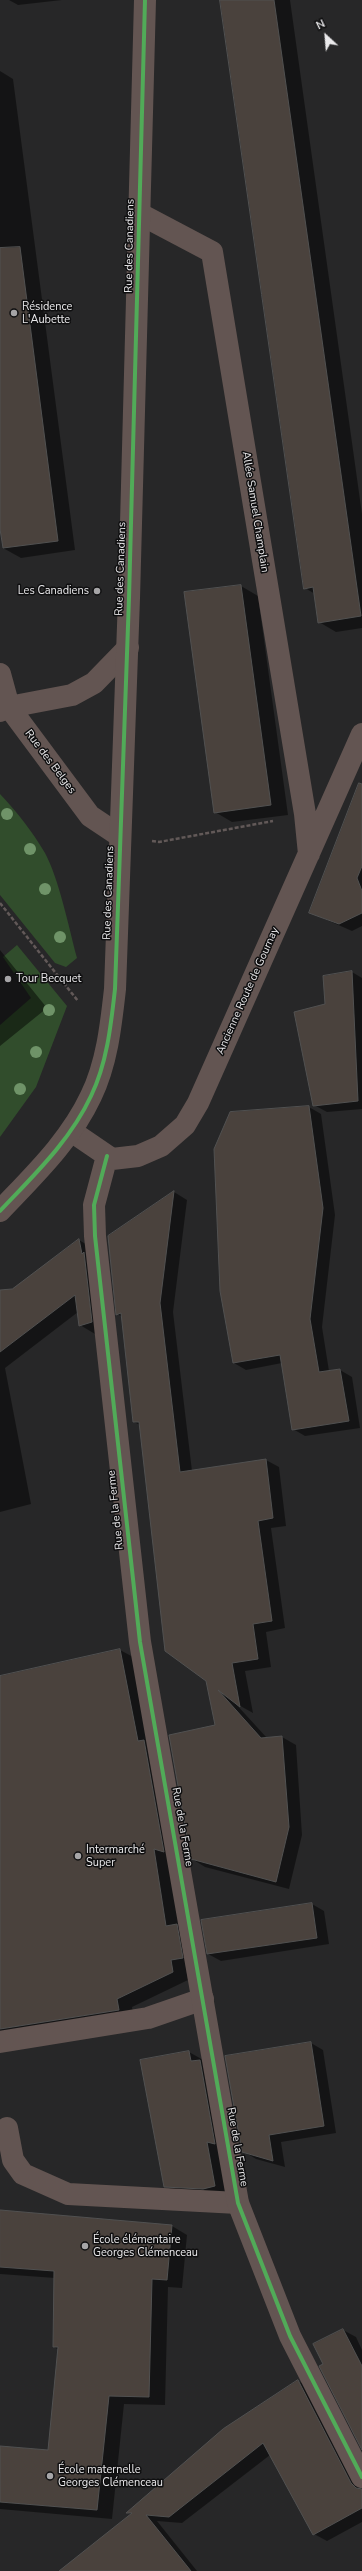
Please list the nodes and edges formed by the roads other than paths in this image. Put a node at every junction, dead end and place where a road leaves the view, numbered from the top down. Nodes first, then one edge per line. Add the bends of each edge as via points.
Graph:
1 (145, 0) edge
2 (140, 214) junction
3 (128, 648) junction
4 (0, 674) edge
5 (4, 709) edge
6 (362, 734) edge
7 (120, 836) junction
8 (309, 854) junction
9 (71, 1131) junction
10 (107, 1156) junction
11 (0, 1211) edge
12 (204, 1999) junction
13 (0, 2042) edge
14 (7, 2128) dead end
15 (238, 2203) junction
16 (362, 2477) edge

1 - 2 street, Rue des Canadiens
2 - 3 street, Rue des Canadiens
2 - 8 street, Allée Samuel Champlain via 212,252 305,814
3 - 5 street via 94,683 72,695
3 - 7 street, Rue des Canadiens
4 - 5 street, Rue des Belges
5 - 7 street, Rue des Belges via 90,816
6 - 8 street, Ancienne Route de Gournay
7 - 9 street, Rue des Canadiens via 111,1029 92,1096
8 - 10 street, Ancienne Route de Gournay via 198,1103 185,1125 161,1146 138,1156 112,1159
9 - 10 street
9 - 11 street, Rue des Canadiens
10 - 12 street, Rue de la Ferme via 94,1205 95,1236 139,1634
12 - 13 street via 148,2018
12 - 15 street, Rue de la Ferme
14 - 15 street via 13,2160 23,2174 68,2194
15 - 16 street, Rue de la Ferme via 290,2336

